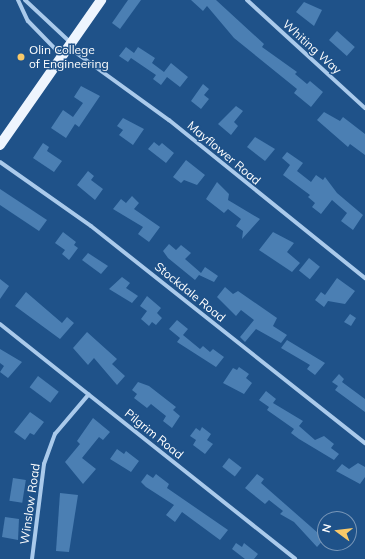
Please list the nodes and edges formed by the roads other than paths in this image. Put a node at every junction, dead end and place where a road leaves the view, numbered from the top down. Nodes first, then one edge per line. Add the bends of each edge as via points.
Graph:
1 (18, 0) edge
2 (25, 0) edge
3 (102, 0) edge
4 (247, 0) edge
5 (70, 45) junction
6 (62, 56) junction
7 (365, 108) edge
8 (0, 145) edge
9 (0, 162) edge
10 (365, 278) edge
11 (0, 324) edge
12 (89, 394) junction
13 (365, 443) edge
14 (32, 559) edge
15 (295, 559) edge

1 - 6 street via 28,21
2 - 5 street, Mayflower Road
3 - 5 main road
4 - 7 street, Whiting Way
5 - 6 main road
5 - 10 street, Mayflower Road via 169,120
6 - 8 main road
9 - 13 street, Stockdale Road via 91,226
11 - 12 street, Pilgrim Road
12 - 14 street, Winslow Road via 55,434 44,464
12 - 15 street, Pilgrim Road

